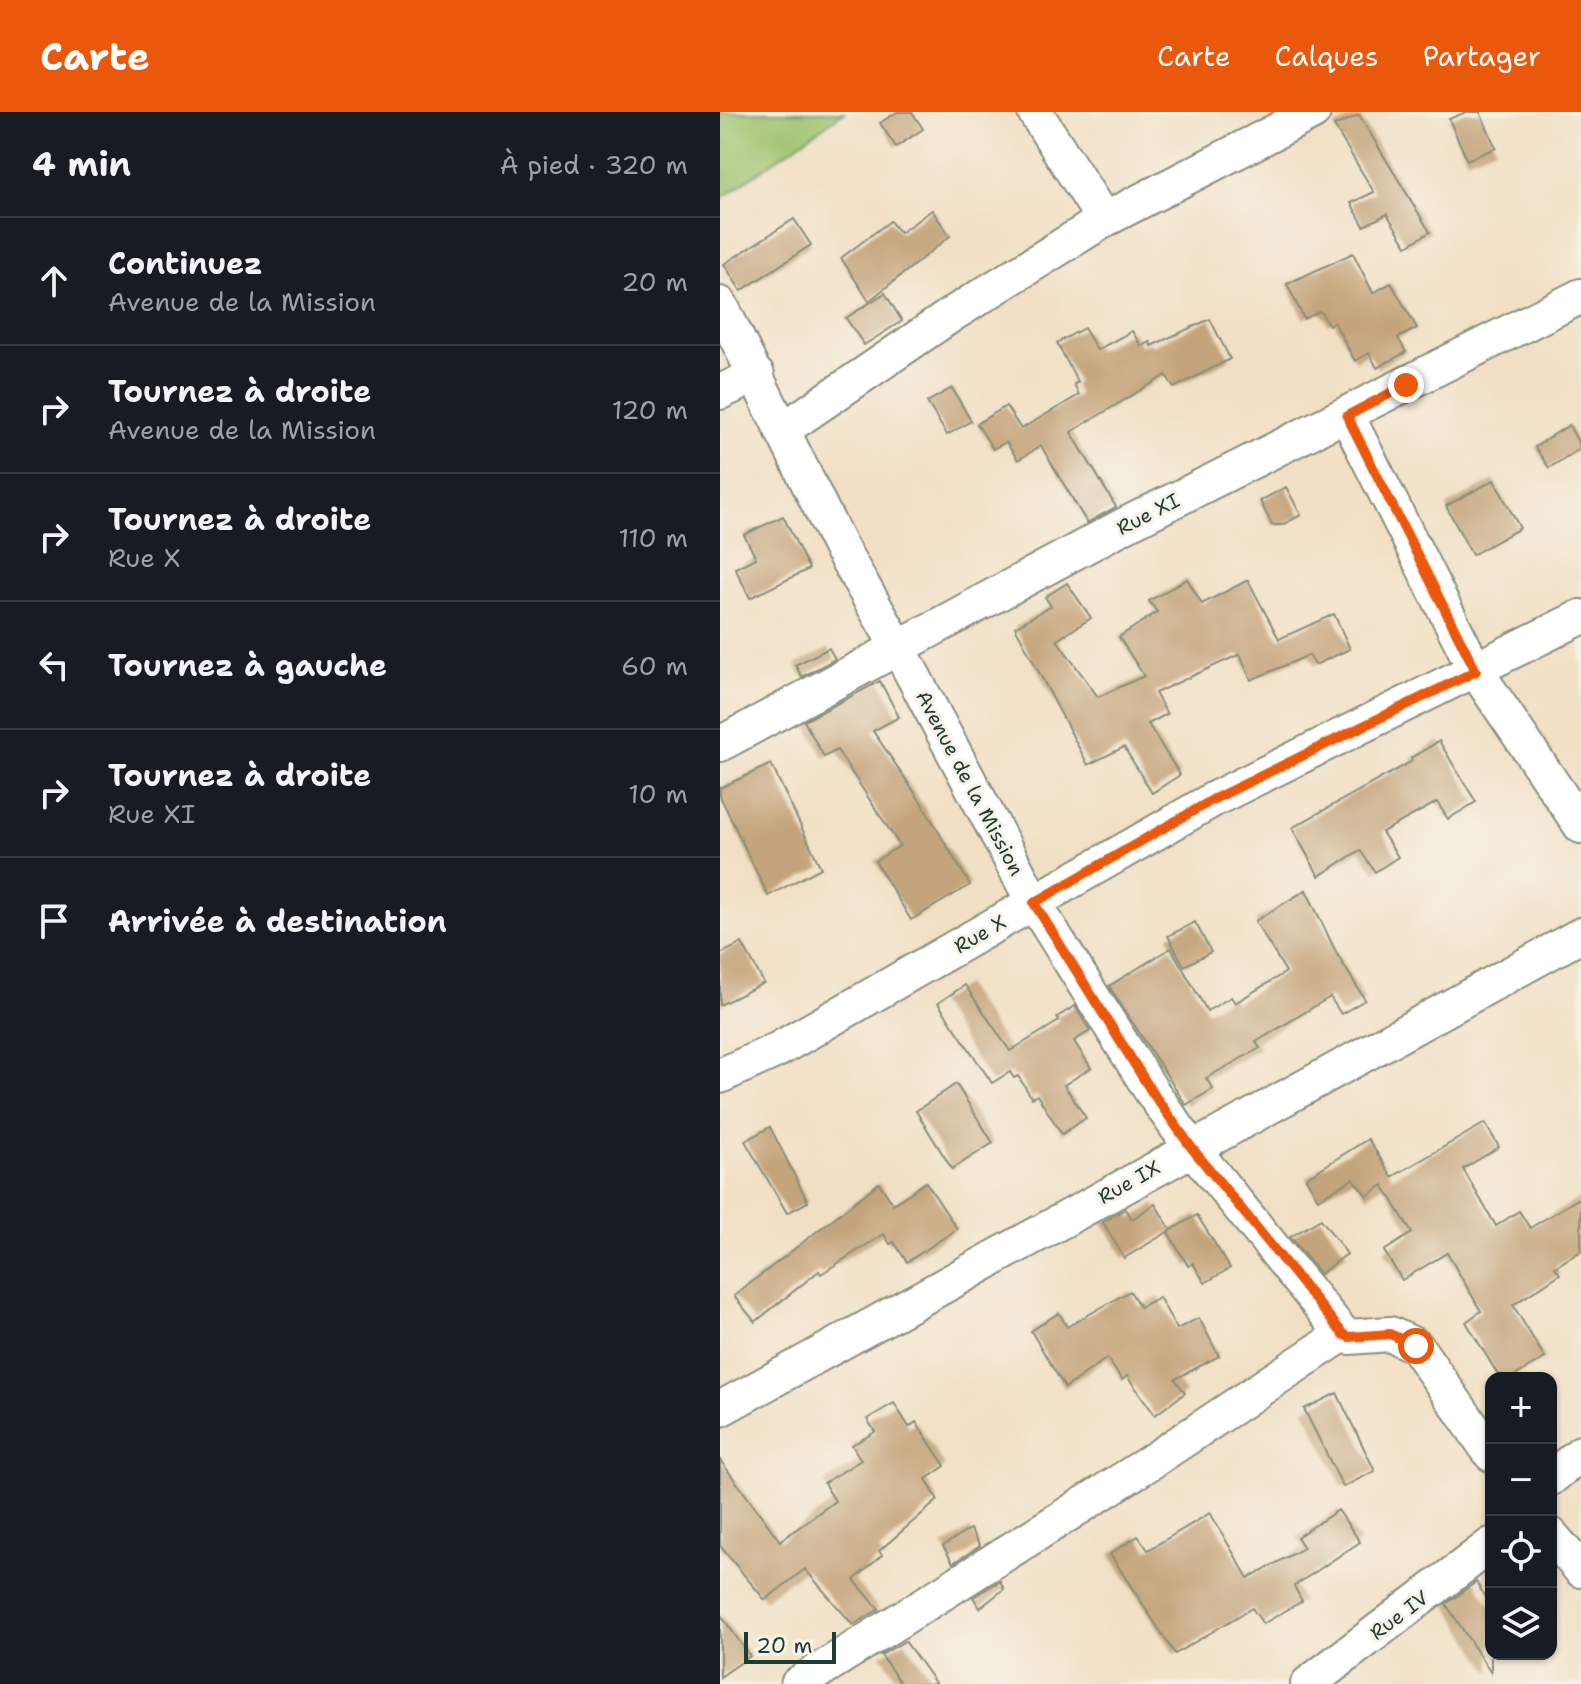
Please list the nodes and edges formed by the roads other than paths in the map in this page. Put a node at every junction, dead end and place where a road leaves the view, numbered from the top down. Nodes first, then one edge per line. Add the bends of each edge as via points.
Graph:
1 (1035, 112) edge
2 (1313, 112) edge
3 (1104, 220) junction
4 (1581, 296) edge
5 (720, 304) edge
6 (757, 375) junction
7 (720, 392) edge
8 (1347, 416) junction
9 (784, 429) junction
10 (1581, 617) edge
11 (899, 649) junction
12 (1476, 671) junction
13 (720, 744) edge
14 (1581, 826) edge
15 (1034, 903) junction
16 (1581, 935) edge
17 (720, 1076) edge
18 (1191, 1147) junction
19 (1343, 1334) junction
20 (720, 1409) edge
21 (1485, 1445) edge
22 (1581, 1453) edge
23 (1557, 1473) edge
24 (1557, 1542) edge
25 (1485, 1550) edge
26 (1581, 1570) edge
27 (798, 1684) edge
28 (1308, 1684) edge

1 - 3 street
2 - 3 street
3 - 9 street via 954,313
4 - 8 street, Rue XI
5 - 6 street, Avenue de la Mission
6 - 7 street
6 - 9 street, Avenue de la Mission
8 - 11 street, Rue XI via 1121,527
8 - 12 street
9 - 11 street, Avenue de la Mission via 839,545
10 - 12 street, Rue X
11 - 13 street, Rue XI
11 - 15 street, Avenue de la Mission
12 - 14 street
12 - 15 street, Rue X via 1214,799
15 - 17 street, Rue X via 777,1050
15 - 18 street, Avenue de la Mission
16 - 18 street, Rue IX
18 - 19 street, Avenue de la Mission
18 - 20 street, Rue IX
19 - 21 street via 1390,1334 1416,1346
19 - 27 street
22 - 23 street
24 - 26 street
25 - 28 street, Rue IV

